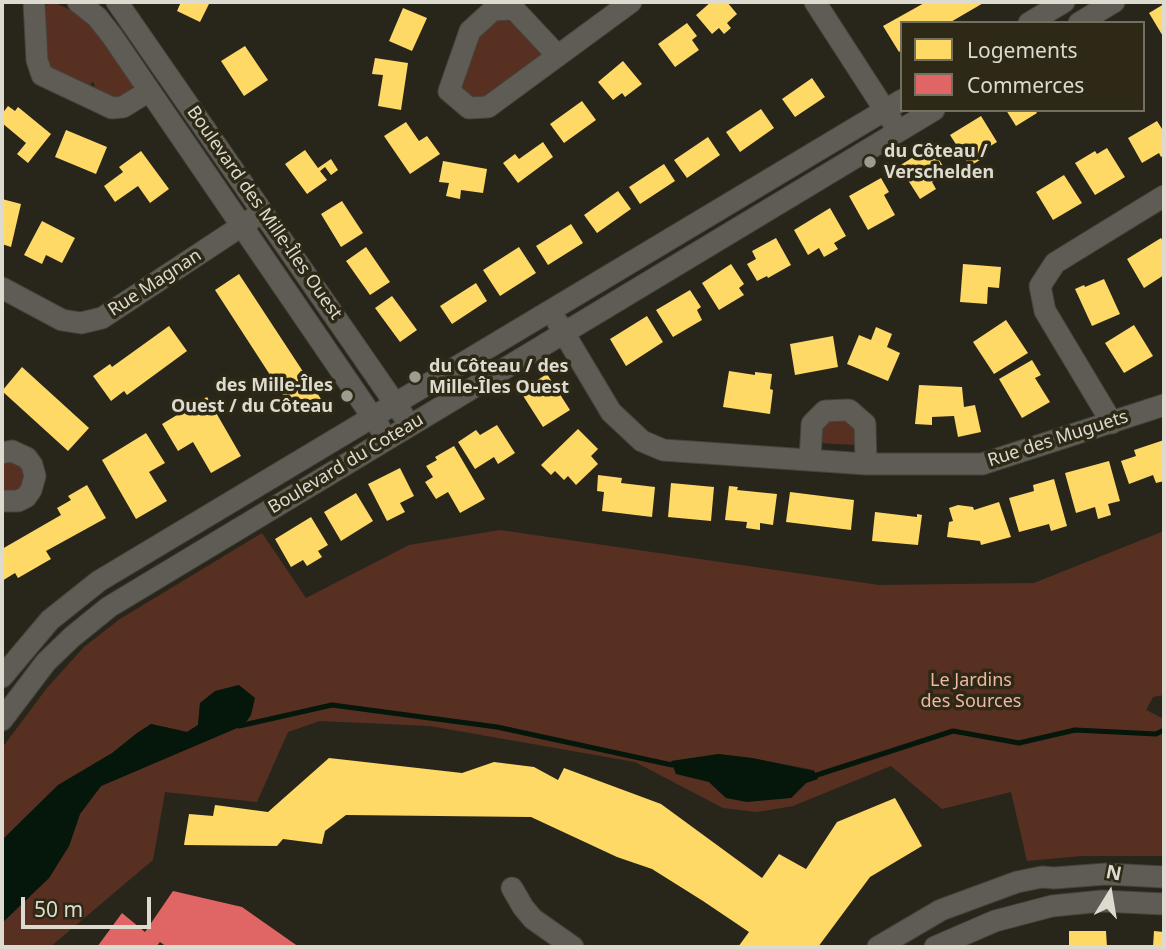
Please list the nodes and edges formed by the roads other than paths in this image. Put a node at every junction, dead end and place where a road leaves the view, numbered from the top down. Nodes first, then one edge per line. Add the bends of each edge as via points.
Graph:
1 (34, 2) edge
2 (78, 2) edge
3 (116, 2) edge
4 (631, 2) edge
5 (814, 2) edge
6 (1064, 2) edge
7 (1114, 2) edge
8 (1085, 13) edge
9 (97, 17) junction
10 (1032, 21) edge
11 (557, 55) junction
12 (149, 91) junction
13 (893, 105) edge
14 (931, 112) edge
15 (898, 131) junction
16 (1164, 196) edge
17 (263, 211) junction
18 (242, 225) junction
19 (2, 288) edge
20 (550, 311) junction
21 (564, 333) junction
22 (395, 404) junction
23 (1164, 405) edge
24 (373, 417) junction
25 (1112, 423) junction
26 (409, 426) junction
27 (387, 439) junction
28 (2, 453) edge
29 (810, 460) junction
30 (866, 464) junction
31 (2, 502) edge
32 (2, 677) edge
33 (2, 720) edge
34 (1164, 877) edge
35 (512, 888) dead end
36 (1164, 904) edge
37 (926, 917) junction
38 (939, 945) edge
39 (573, 947) edge
40 (878, 947) edge

1 - 12 street via 42,75 112,108 123,107
2 - 9 street, Boulevard des Mille-Îles Ouest
3 - 9 street
3 - 17 street, Boulevard des Mille-Îles Ouest
4 - 11 street
5 - 13 street via 848,56
6 - 10 street
7 - 8 street
9 - 12 street, Boulevard des Mille-Îles Ouest
11 - 11 street via 514,9 493,10 470,31 449,91 469,108 488,107
12 - 18 street, Boulevard des Mille-Îles Ouest
13 - 15 street
13 - 20 street, Boulevard du Coteau
14 - 15 street, Boulevard du Coteau
15 - 21 street, Boulevard du Coteau
16 - 25 street via 1055,263 1040,286 1045,311
17 - 18 street, Rue Magnan
17 - 22 street, Boulevard des Mille-Îles Ouest
18 - 19 street, Rue Magnan via 102,318 81,323 62,320
18 - 24 street, Boulevard des Mille-Îles Ouest
20 - 21 street, Rue des Muguets
20 - 22 street, Boulevard du Coteau
21 - 26 street, Boulevard du Coteau
21 - 29 street, Rue des Muguets via 611,412 642,441 663,450
22 - 24 street, Boulevard du Coteau
22 - 26 street, Boulevard des Mille-Îles Ouest
23 - 25 street, Rue des Muguets
24 - 27 street, Boulevard des Mille-Îles Ouest
24 - 32 street, Boulevard du Coteau via 99,581 50,621
25 - 30 street, Rue des Muguets via 982,464
26 - 27 street, Boulevard du Coteau
27 - 33 street, Boulevard du Coteau via 95,617 46,662
28 - 31 street via 27,458 35,476 26,497
29 - 30 street, Rue des Muguets
29 - 30 street via 812,424 825,411 849,410 865,424
34 - 37 street via 1042,877 998,888
35 - 39 street via 533,919
36 - 38 street via 1102,901 1052,906 995,921
37 - 38 street
37 - 40 street

